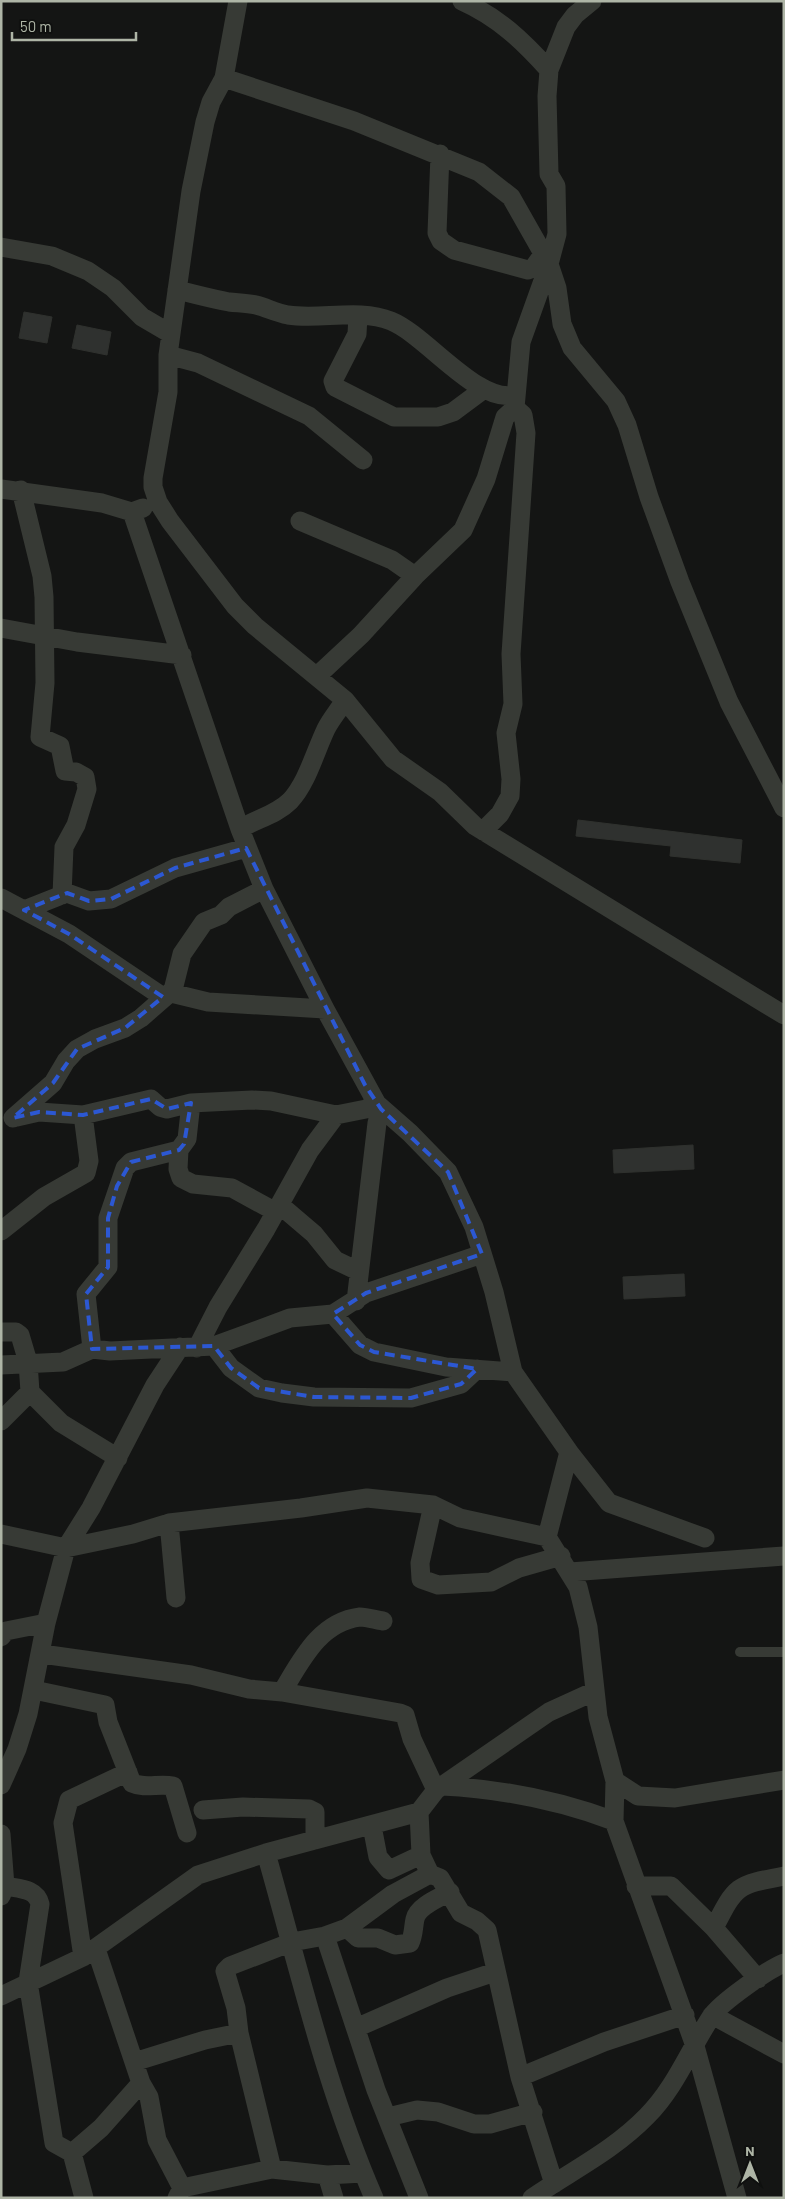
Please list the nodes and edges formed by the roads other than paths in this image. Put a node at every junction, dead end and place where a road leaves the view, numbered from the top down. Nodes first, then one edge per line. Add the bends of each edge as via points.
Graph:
1 (238, 1) edge
2 (462, 1) edge
3 (592, 1) edge
4 (484, 6) edge
5 (548, 70) junction
6 (224, 78) junction
7 (440, 154) junction
8 (1, 247) edge
9 (546, 258) junction
10 (177, 290) junction
11 (358, 316) junction
12 (171, 334) junction
13 (168, 355) junction
14 (484, 389) junction
15 (515, 402) junction
16 (363, 460) dead end
17 (1, 488) edge
18 (21, 490) junction
19 (158, 502) junction
20 (132, 512) junction
21 (300, 521) dead end
22 (416, 576) junction
23 (1, 628) edge
24 (46, 636) junction
25 (182, 656) junction
26 (316, 676) junction
27 (345, 700) junction
28 (784, 808) edge
29 (240, 829) junction
30 (482, 831) junction
31 (246, 848) junction
32 (264, 889) junction
33 (62, 894) junction
34 (1, 898) edge
35 (24, 910) junction
36 (168, 994) junction
37 (325, 1009) junction
38 (784, 1015) edge
39 (191, 1103) junction
40 (379, 1106) junction
41 (83, 1115) junction
42 (336, 1115) junction
43 (7, 1118) edge
44 (179, 1150) junction
45 (278, 1209) junction
46 (1, 1231) edge
47 (482, 1254) junction
48 (358, 1271) junction
49 (356, 1301) junction
50 (333, 1314) junction
51 (1, 1332) edge
52 (197, 1347) junction
53 (92, 1349) junction
54 (28, 1362) junction
55 (1, 1365) edge
56 (477, 1369) junction
57 (513, 1372) junction
58 (30, 1392) junction
59 (1, 1421) edge
60 (568, 1452) junction
61 (118, 1458) junction
62 (433, 1505) junction
63 (169, 1523) junction
64 (1, 1534) edge
65 (548, 1537) junction
66 (704, 1538) dead end
67 (66, 1548) junction
68 (784, 1556) edge
69 (565, 1564) junction
70 (176, 1598) dead end
71 (383, 1621) dead end
72 (46, 1622) junction
73 (1, 1637) edge
74 (740, 1652) dead end
75 (784, 1652) edge
76 (42, 1654) junction
77 (34, 1690) junction
78 (595, 1691) junction
79 (282, 1692) junction
80 (128, 1772) junction
81 (784, 1780) edge
82 (614, 1781) junction
83 (1, 1785) edge
84 (439, 1788) junction
85 (203, 1810) dead end
86 (419, 1812) junction
87 (614, 1822) junction
88 (372, 1826) junction
89 (187, 1833) dead end
90 (1, 1834) edge
91 (316, 1840) junction
92 (266, 1853) junction
93 (422, 1855) junction
94 (430, 1874) junction
95 (784, 1876) edge
96 (636, 1886) junction
97 (3, 1891) edge
98 (450, 1892) junction
99 (347, 1928) junction
100 (714, 1928) junction
101 (325, 1936) junction
102 (292, 1942) junction
103 (89, 1953) junction
104 (782, 1967) edge
105 (495, 1972) junction
106 (758, 1978) junction
107 (28, 1982) junction
108 (1, 1996) edge
109 (684, 2015) junction
110 (712, 2015) junction
111 (356, 2028) junction
112 (240, 2033) junction
113 (695, 2046) junction
114 (784, 2054) edge
115 (134, 2062) junction
116 (520, 2077) junction
117 (141, 2083) junction
118 (533, 2112) junction
119 (388, 2118) junction
120 (72, 2153) junction
121 (272, 2169) junction
122 (363, 2173) junction
123 (327, 2175) junction
124 (554, 2184) junction
125 (205, 2190) edge
126 (179, 2193) edge
127 (84, 2198) edge
128 (334, 2198) edge
129 (374, 2198) edge
130 (419, 2198) edge
131 (532, 2198) edge
132 (736, 2198) edge

1 - 6 street
2 - 4 street
3 - 5 street via 566,27
4 - 5 street via 526,44
5 - 9 street via 549,174 556,186 557,234
6 - 7 street via 354,121
6 - 10 street via 210,102 205,122
7 - 9 street via 479,172 511,197
7 - 9 street via 437,233 446,246 528,270
8 - 12 street via 52,256 88,271 113,288 142,317
9 - 15 street via 522,342
9 - 28 street via 557,288 566,336 572,348 616,401 680,582 729,702
10 - 11 street via 255,305 286,315
10 - 12 street
11 - 14 street via 391,321
11 - 14 street via 356,334 333,381 335,387 394,417 438,417 453,412
12 - 13 street
13 - 16 street via 198,363 310,416
13 - 19 street via 168,392 153,478
14 - 15 street via 508,396
15 - 22 street via 505,417 469,520 463,530
15 - 30 street via 523,415 526,433 511,654 513,704 506,733 510,796 500,814
17 - 18 street
18 - 20 street via 102,503
18 - 24 street via 42,576
19 - 20 street
19 - 26 street via 235,606
20 - 25 street
21 - 22 street via 392,560
22 - 26 street via 361,635
23 - 24 street
24 - 25 street
24 - 33 street via 40,738 60,746 65,771 84,777 87,789 76,826 64,847
25 - 29 street
26 - 27 street
27 - 29 street via 327,726 300,787 290,801 272,814
27 - 30 street via 393,759 440,792
29 - 31 street
30 - 38 street
31 - 32 street
31 - 33 street via 175,868 111,899 89,901
32 - 36 street via 204,922 182,954
32 - 37 street
33 - 35 street
34 - 35 street
35 - 36 street
36 - 37 street via 208,1002
36 - 43 street via 125,1028 78,1049 66,1061 53,1083
37 - 40 street
39 - 41 street via 167,1109 160,1108 151,1099
39 - 42 street via 270,1101
39 - 44 street via 187,1139
40 - 42 street
40 - 47 street via 448,1172 462,1199
40 - 48 street
41 - 43 street via 39,1112
41 - 46 street via 89,1161 86,1173 44,1197
42 - 45 street via 310,1150
44 - 45 street via 181,1178 193,1184 232,1188
44 - 53 street via 131,1162 123,1173 108,1218 108,1266 86,1294
45 - 48 street via 314,1234 336,1260
45 - 52 street
47 - 49 street via 366,1293
47 - 57 street
48 - 49 street
49 - 50 street
50 - 52 street via 290,1318
50 - 56 street via 360,1346 374,1352 446,1367
51 - 54 street via 20,1335
52 - 53 street
52 - 56 street via 259,1388 314,1397 411,1398 461,1384
52 - 61 street via 155,1384
53 - 54 street via 63,1362
54 - 55 street
54 - 58 street
56 - 57 street
57 - 60 street
58 - 59 street
58 - 61 street via 61,1423
60 - 65 street
60 - 66 street via 609,1503
61 - 67 street
62 - 63 street via 366,1498
62 - 65 street via 460,1518
62 - 69 street via 420,1563 422,1578 430,1582 438,1585 491,1582 519,1568
63 - 67 street
63 - 70 street
64 - 67 street
65 - 69 street
67 - 72 street
68 - 69 street
69 - 78 street via 578,1587 588,1628
71 - 79 street via 360,1617 325,1630
72 - 73 street via 6,1631
72 - 76 street
74 - 75 lane
76 - 77 street
76 - 79 street via 191,1675 249,1689
77 - 80 street via 105,1705 108,1722
77 - 83 street via 18,1748
78 - 82 street
78 - 84 street via 549,1712
79 - 84 street via 405,1715 412,1739
80 - 89 street via 132,1784 174,1786
80 - 103 street via 69,1800 63,1823
81 - 82 street via 675,1798 638,1796
82 - 87 street
84 - 86 street
84 - 87 street via 530,1796 574,1806
85 - 91 street via 243,1807 309,1809 315,1812
86 - 88 street
86 - 93 street
87 - 96 street
88 - 91 street
88 - 93 street via 378,1858 389,1870
90 - 97 street
91 - 92 street
92 - 102 street
92 - 103 street via 198,1875
93 - 94 street
94 - 98 street via 440,1878
94 - 99 street via 393,1894
95 - 100 street via 746,1883 730,1898
96 - 100 street via 671,1886
96 - 109 street
97 - 107 street via 34,1892 40,1904
98 - 99 street via 423,1908 415,1917 410,1943 395,1945 378,1938 358,1938
98 - 105 street via 461,1913 487,1930
99 - 101 street
100 - 106 street
101 - 102 street
101 - 111 street
102 - 112 street via 230,1966 225,1971
102 - 122 street via 318,2039
103 - 107 street
103 - 115 street
104 - 106 street
105 - 111 street via 447,1988
105 - 116 street
106 - 110 street
107 - 108 street
107 - 120 street via 54,2143
109 - 113 street
109 - 116 street via 604,2042
110 - 113 street
110 - 114 street
111 - 119 street
112 - 115 street
112 - 121 street
113 - 124 street via 670,2089 648,2116 607,2151
113 - 132 street
115 - 117 street
116 - 118 street
117 - 120 street via 101,2128
117 - 126 street via 149,2097 157,2140
118 - 119 street via 490,2124 474,2124 438,2112 417,2110
118 - 124 street
119 - 130 street
120 - 127 street
121 - 123 street
121 - 125 street
122 - 123 street
122 - 129 street
123 - 128 street
124 - 131 street
125 - 126 street

